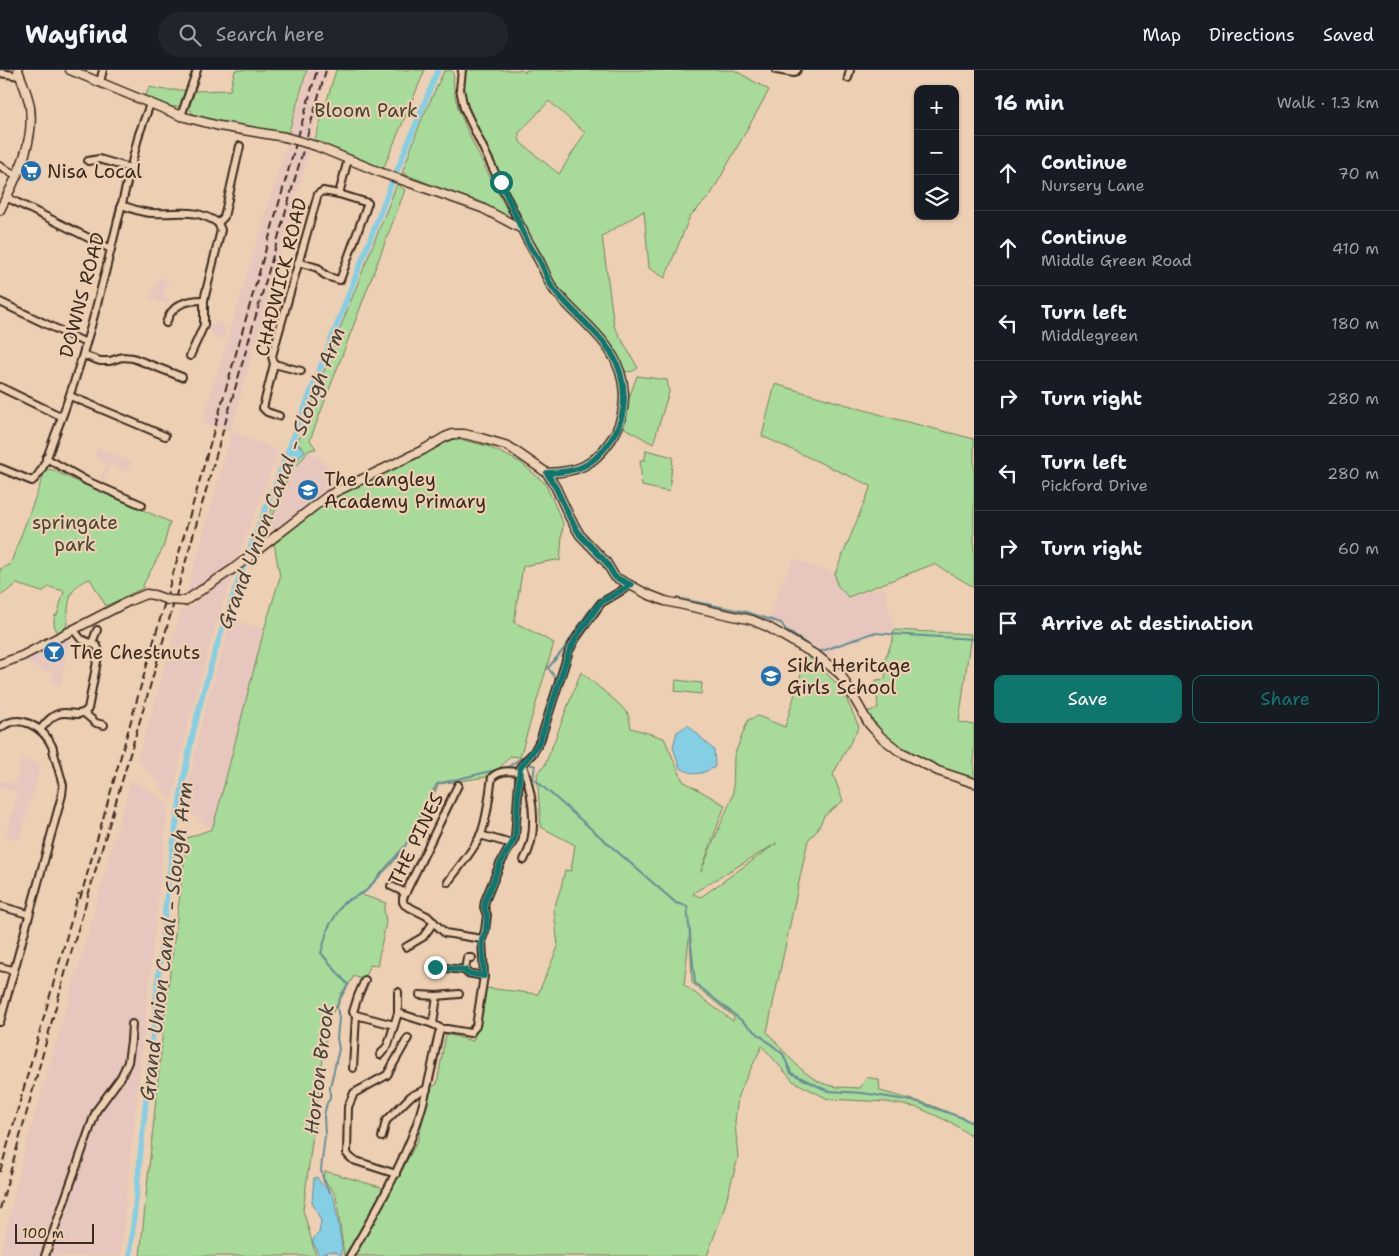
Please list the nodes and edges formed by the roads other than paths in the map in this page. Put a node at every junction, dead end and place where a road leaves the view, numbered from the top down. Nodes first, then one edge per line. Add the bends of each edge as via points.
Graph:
1 (70, 70) edge
2 (103, 70) edge
3 (197, 70) edge
4 (462, 70) edge
5 (774, 70) edge
6 (797, 70) edge
7 (850, 70) edge
8 (0, 72) edge
9 (19, 73) edge
10 (772, 78) dead end
11 (848, 78) dead end
12 (100, 82) junction
13 (150, 104) junction
14 (181, 116) junction
15 (240, 146) dead end
16 (348, 159) junction
17 (88, 161) dead end
18 (0, 166) edge
19 (130, 168) junction
20 (17, 176) junction
21 (339, 194) junction
22 (6, 197) junction
23 (121, 205) junction
24 (0, 210) edge
25 (218, 224) junction
26 (522, 229) junction
27 (111, 249) junction
28 (298, 262) junction
29 (204, 300) junction
30 (0, 302) edge
31 (166, 323) dead end
32 (86, 343) junction
33 (83, 355) junction
34 (190, 356) dead end
35 (274, 364) junction
36 (301, 371) dead end
37 (182, 377) dead end
38 (0, 387) edge
39 (70, 396) junction
40 (279, 416) dead end
41 (62, 417) junction
42 (165, 436) dead end
43 (46, 458) junction
44 (0, 468) edge
45 (547, 473) junction
46 (142, 505) dead end
47 (631, 585) junction
48 (73, 629) junction
49 (97, 630) dead end
50 (92, 643) junction
51 (0, 664) edge
52 (84, 713) junction
53 (104, 724) dead end
54 (0, 728) edge
55 (40, 730) junction
56 (521, 768) junction
57 (974, 783) edge
58 (458, 785) dead end
59 (480, 835) junction
60 (512, 844) junction
61 (524, 860) dead end
62 (448, 882) dead end
63 (391, 886) dead end
64 (406, 894) junction
65 (0, 906) edge
66 (28, 914) junction
67 (434, 922) junction
68 (482, 939) junction
69 (406, 948) dead end
70 (472, 958) dead end
71 (0, 967) edge
72 (435, 967) dead end
73 (13, 970) junction
74 (465, 970) junction
75 (484, 976) junction
76 (365, 980) dead end
77 (398, 992) dead end
78 (460, 994) dead end
79 (420, 995) dead end
80 (437, 996) junction
81 (398, 1014) junction
82 (356, 1015) junction
83 (0, 1022) edge
84 (132, 1024) dead end
85 (433, 1024) junction
86 (394, 1025) junction
87 (442, 1029) junction
88 (408, 1038) dead end
89 (380, 1054) dead end
90 (353, 1068) dead end
91 (428, 1089) junction
92 (382, 1137) dead end
93 (396, 1174) junction
94 (45, 1256) edge
95 (350, 1256) edge

1 - 12 street
2 - 12 street
3 - 14 street
4 - 26 street via 460,89 464,108
5 - 6 street via 794,73
5 - 10 street
7 - 11 street
8 - 9 street
9 - 20 street via 30,106 31,128
12 - 13 street
13 - 14 street
13 - 19 street, DOWNS ROAD
14 - 16 street, bridge via 285,137
15 - 25 street via 224,217
16 - 21 street, CHADWICK ROAD
16 - 26 street via 482,208
17 - 19 street via 99,159
18 - 20 street
19 - 23 street, DOWNS ROAD
20 - 22 street
21 - 28 street, CHADWICK ROAD via 323,191 318,194
21 - 28 street via 368,203 340,280
22 - 24 street
22 - 27 street
23 - 25 street via 151,213 195,213
23 - 27 street, DOWNS ROAD
25 - 29 street via 221,230
26 - 45 street via 552,287 612,352 623,384 622,421 603,451 583,468
27 - 32 street, DOWNS ROAD
28 - 35 street, CHADWICK ROAD via 272,356
29 - 31 street via 176,306
29 - 34 street via 204,325
30 - 32 street
32 - 33 street, DOWNS ROAD
33 - 37 street via 110,361 133,358
33 - 39 street, DOWNS ROAD
35 - 36 street
35 - 40 street, CHADWICK ROAD via 263,408
38 - 41 street
39 - 41 street, DOWNS ROAD
39 - 42 street
41 - 43 street, DOWNS ROAD
43 - 44 street, DOWNS ROAD via 38,477 32,481
43 - 46 street via 87,481
45 - 47 street via 580,535 606,562 615,577
45 - 48 street, bridge via 508,446 453,434 329,495 185,601 146,594
47 - 56 street via 600,603 576,638 540,741
47 - 57 street via 664,601 752,620 768,627 819,657 840,675 880,738 899,752 938,771
48 - 50 street via 81,639
48 - 51 street
49 - 50 street
50 - 52 street via 99,651 90,702
52 - 53 street via 96,723
52 - 55 street via 76,716 60,713
54 - 55 street via 14,720
55 - 66 street via 54,752 62,795
56 - 59 street via 492,776
56 - 60 street
56 - 61 street via 531,790 533,817
58 - 64 street, THE PINES
59 - 60 street
59 - 62 street
60 - 68 street via 485,901 487,922
63 - 64 street
64 - 67 street, THE PINES via 405,905
65 - 66 street
66 - 73 street
67 - 68 street via 446,933
67 - 69 street
68 - 75 street
70 - 74 street via 467,958
71 - 73 street
72 - 74 street
73 - 83 street
74 - 75 street via 466,973
75 - 87 street via 478,1018 473,1030 470,1033
76 - 82 street via 353,1012
77 - 81 street
78 - 80 street
79 - 80 street
80 - 85 street
81 - 85 street
81 - 86 street
82 - 86 street
82 - 90 street
84 - 94 street via 128,1062 122,1077 96,1111
85 - 87 street
86 - 89 street via 388,1045
87 - 91 street
88 - 93 street via 387,1075 354,1093 348,1107 347,1154 353,1160
91 - 92 street via 411,1096 389,1117
91 - 93 street via 417,1126
93 - 95 street

